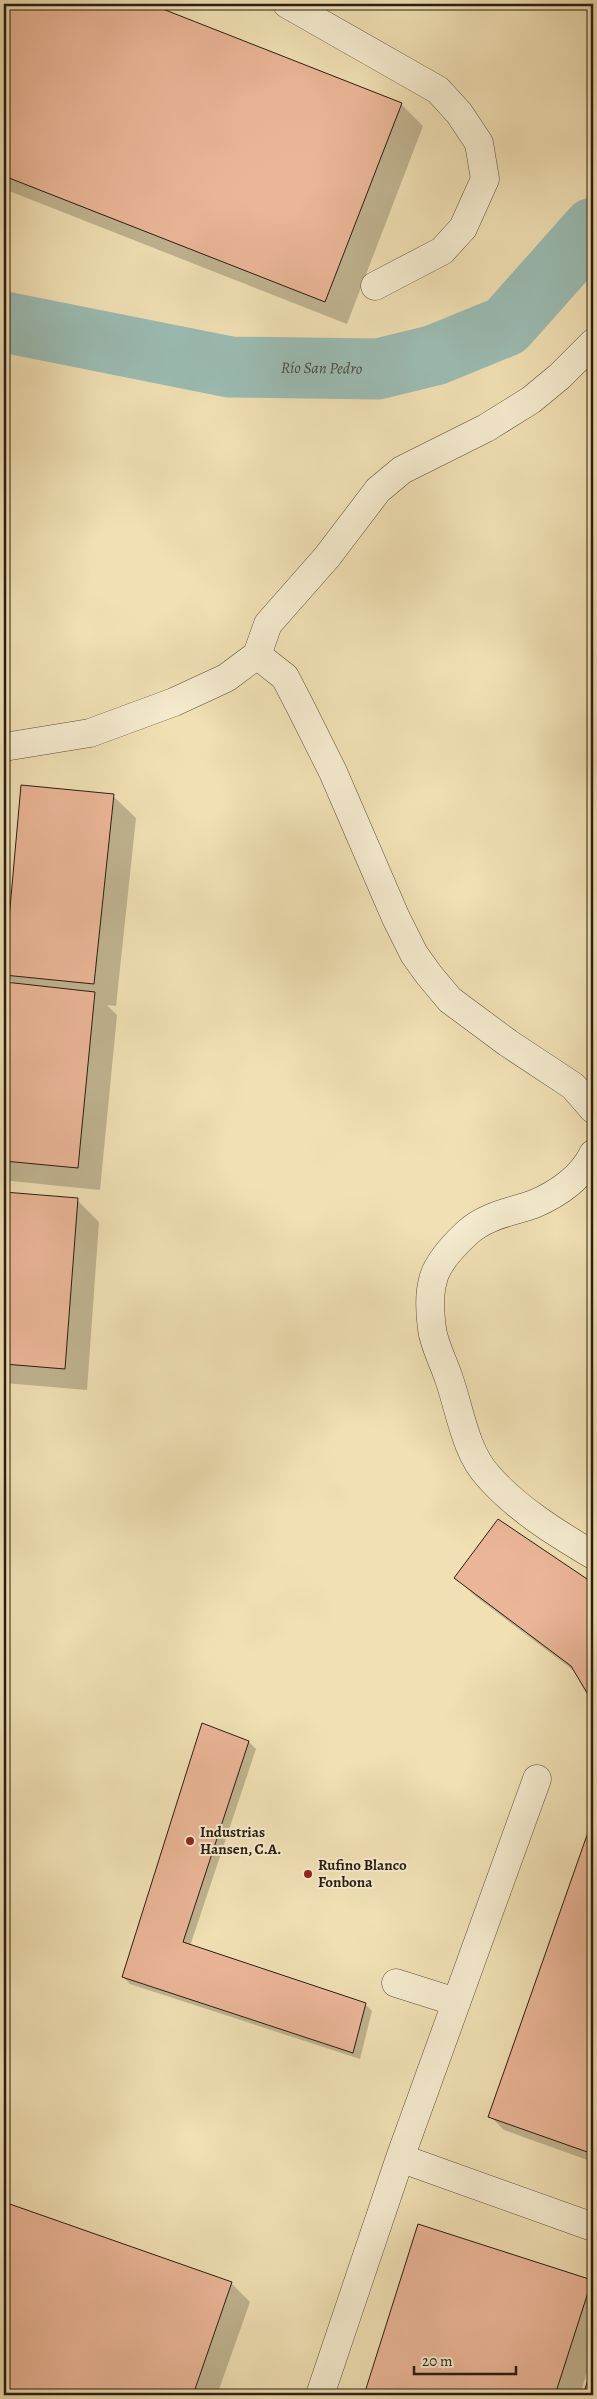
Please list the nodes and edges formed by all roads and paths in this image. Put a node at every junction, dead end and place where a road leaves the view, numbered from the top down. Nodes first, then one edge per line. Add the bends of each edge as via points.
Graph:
1 (287, 4) edge
2 (375, 286) dead end
3 (593, 343) edge
4 (257, 656) junction
5 (4, 748) edge
6 (593, 1109) edge
7 (593, 1154) edge
8 (593, 1556) edge
9 (537, 1779) dead end
10 (396, 1983) dead end
11 (456, 2002) junction
12 (400, 2158) junction
13 (593, 2226) edge
14 (320, 2395) edge

1 - 2 street via 438,90 459,113 479,143 484,179 463,228 442,251
3 - 4 street via 531,400 486,428 402,470 378,490 328,557 268,624
4 - 5 street via 226,678 174,702 90,733
4 - 6 street via 285,677 333,772 396,918 429,975 450,1000 573,1086
7 - 8 street via 588,1165 566,1186 534,1203 496,1215 470,1230 448,1252 433,1279 431,1302 432,1330 470,1448 486,1475 555,1532
9 - 11 street
10 - 11 street
11 - 12 street
12 - 13 street
12 - 14 street

